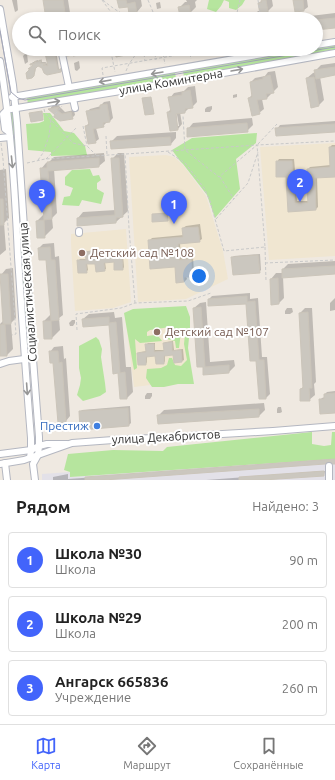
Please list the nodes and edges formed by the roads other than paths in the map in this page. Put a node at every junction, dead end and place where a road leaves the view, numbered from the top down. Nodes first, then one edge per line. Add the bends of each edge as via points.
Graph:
1 (0, 9) edge
2 (335, 42) edge
3 (323, 44) edge
4 (335, 53) edge
5 (323, 55) edge
6 (63, 56) edge
7 (252, 56) edge
8 (318, 56) edge
9 (0, 60) edge
10 (179, 69) junction
11 (181, 80) junction
12 (70, 87) junction
13 (14, 97) junction
14 (6, 98) junction
15 (73, 99) junction
16 (15, 108) junction
17 (75, 108) dead end
18 (7, 110) junction
19 (10, 134) junction
20 (0, 139) edge
21 (24, 359) junction
22 (0, 364) edge
23 (335, 426) edge
24 (72, 444) junction
25 (39, 446) junction
26 (31, 450) junction
27 (0, 454) edge
28 (38, 455) junction
29 (30, 458) junction
30 (3, 464) edge
31 (329, 466) dead end
32 (6, 480) edge
33 (35, 480) edge
34 (329, 480) edge

1 - 13 street, Социалистическая улица
2 - 3 street
5 -> 4 street, улица Коминтерна
6 - 12 street
7 - 10 street, улица Коминтерна
11 -> 8 street, улица Коминтерна
9 - 14 street, Социалистическая улица
10 - 11 street
10 -> 12 street, улица Коминтерна
11 - 15 street, улица Коминтерна
12 - 13 street, улица Коминтерна
13 - 14 street, улица Коминтерна
13 - 16 street, Социалистическая улица
14 - 18 street, Социалистическая улица
16 -> 15 street, улица Коминтерна
15 - 17 street
16 - 18 street, улица Коминтерна
16 - 25 street, Социалистическая улица
18 - 19 street, Социалистическая улица
19 - 20 street
19 -> 21 street, Социалистическая улица
21 - 22 street via 14,359
21 -> 26 street, Социалистическая улица
23 - 24 street, улица Декабристов
24 - 25 street
24 - 28 street, улица Декабристов
25 - 26 street
25 - 28 street, Социалистическая улица
26 - 27 street
26 - 29 street, Социалистическая улица
28 - 29 street, улица Декабристов
28 - 33 street, Социалистическая улица via 33,464
29 - 30 street, улица Декабристов
30 - 32 street
31 - 34 street

